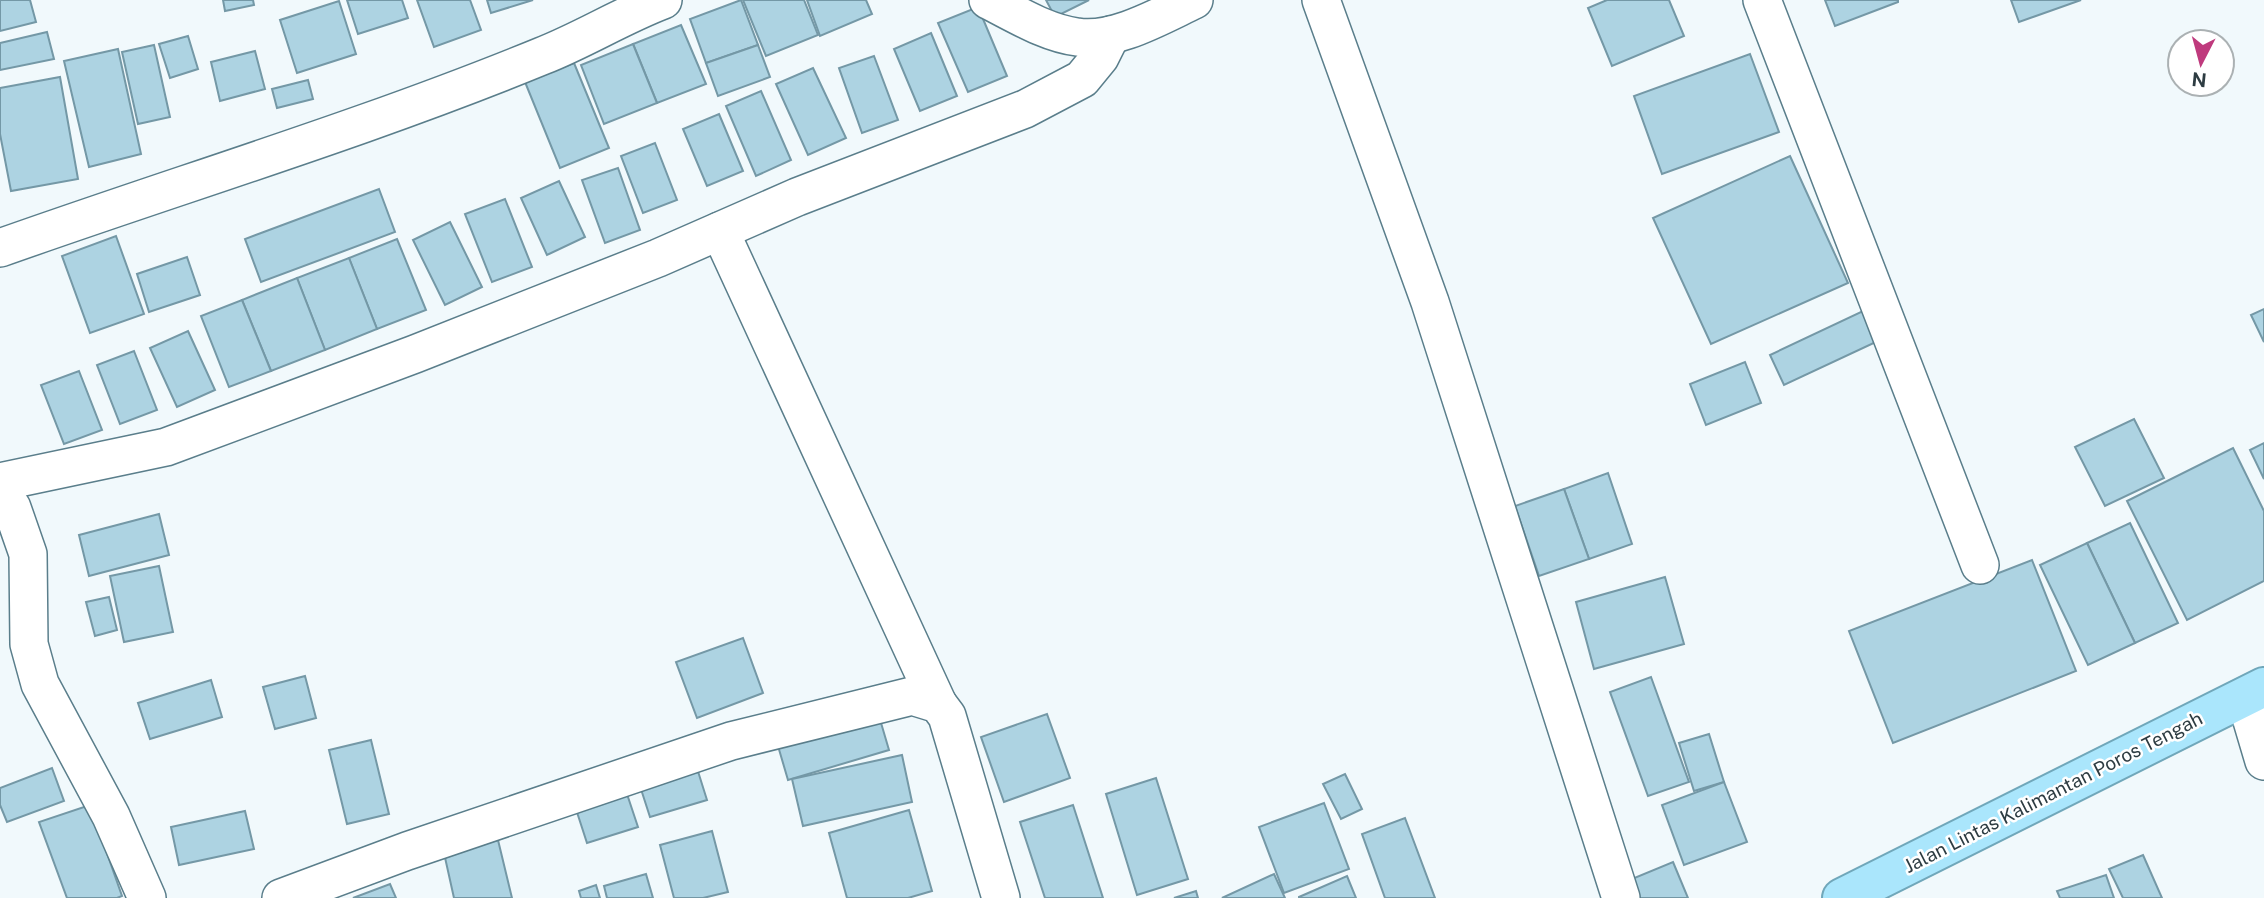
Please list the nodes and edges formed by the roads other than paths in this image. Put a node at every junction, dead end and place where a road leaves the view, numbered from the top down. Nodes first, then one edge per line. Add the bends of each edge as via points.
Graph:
1 (663, 0) edge
2 (988, 0) edge
3 (1194, 0) edge
4 (1321, 0) edge
5 (1762, 0) edge
6 (1111, 35) junction
7 (720, 231) junction
8 (0, 248) edge
9 (0, 482) edge
10 (0, 489) edge
11 (1980, 565) dead end
12 (2255, 692) edge
13 (938, 704) junction
14 (2264, 761) edge
15 (146, 898) edge
16 (281, 898) edge
17 (1001, 898) edge
18 (1622, 898) edge
19 (1842, 898) edge

1 - 8 street via 544,55 369,121
2 - 6 street via 1053,31 1079,38
3 - 6 street
4 - 18 street via 1430,302
5 - 11 street
6 - 7 street via 1082,79 1025,109
7 - 9 street via 415,355 166,447
7 - 13 street
10 - 15 street via 12,508 28,554 29,644 40,684 111,817
12 - 14 street
12 - 19 highway, Jalan Lintas Kalimantan Poros Tengah
13 - 16 street via 912,696 731,741
13 - 17 street via 947,716

